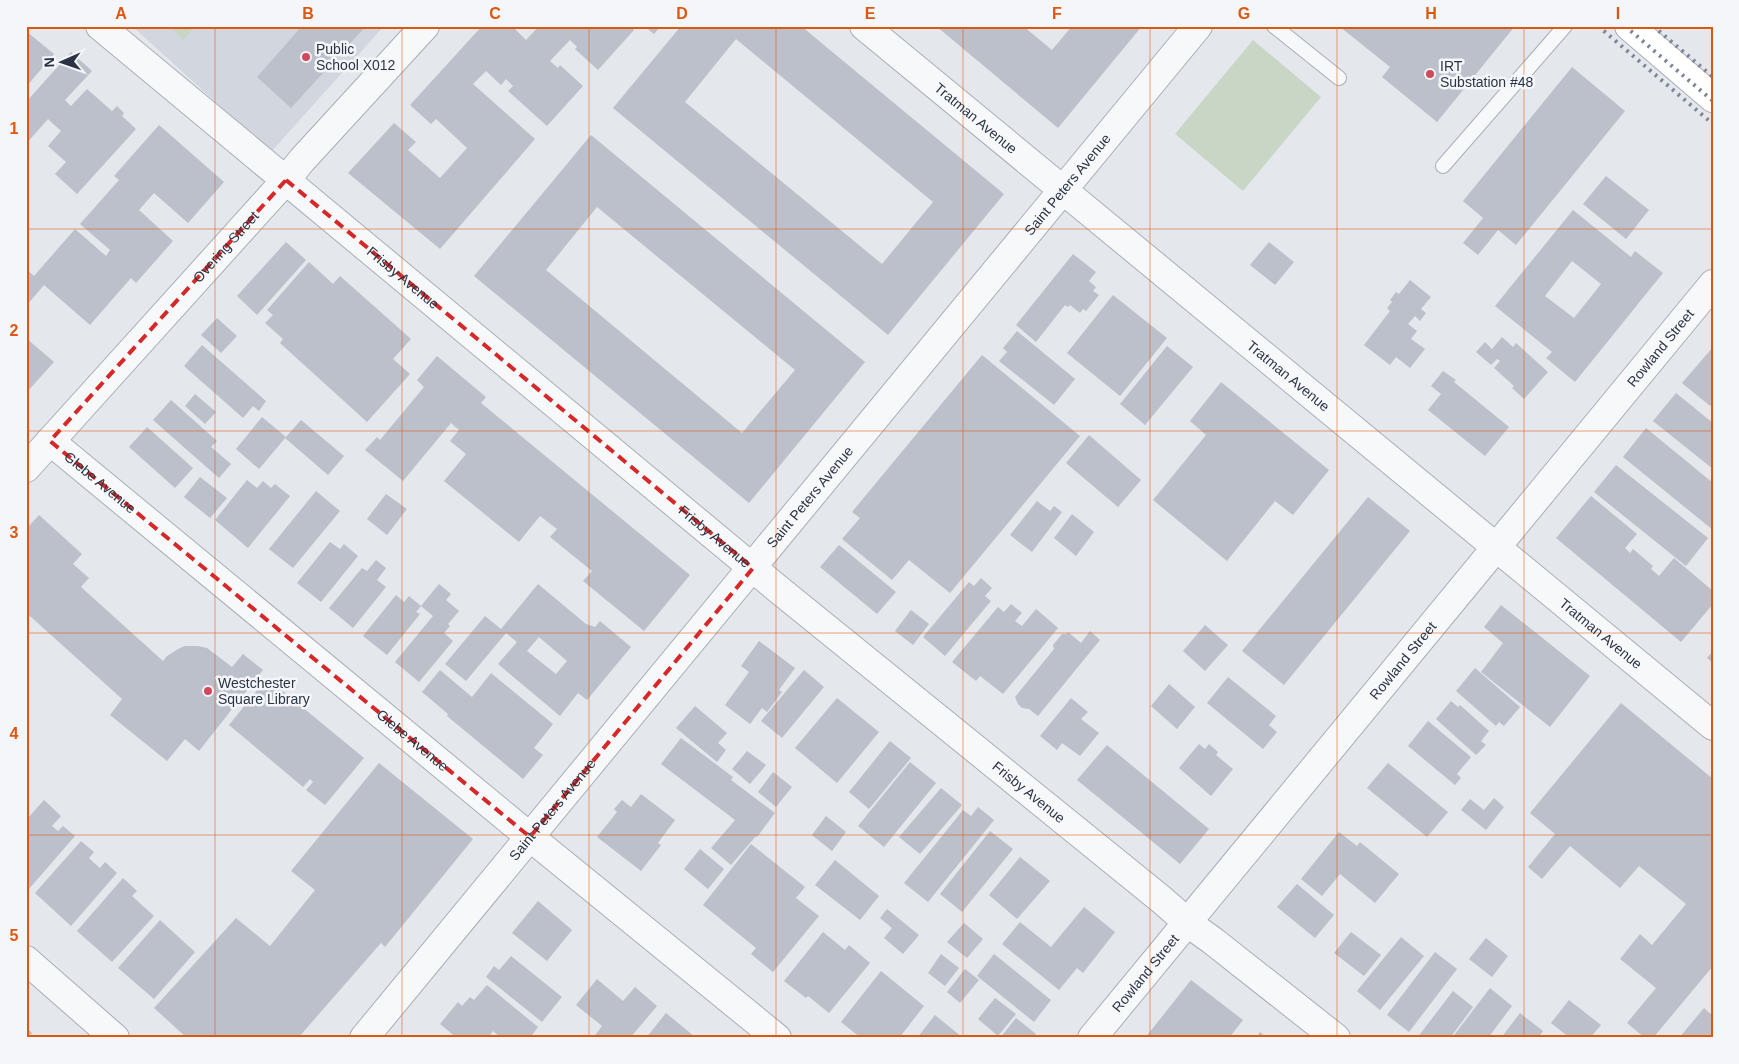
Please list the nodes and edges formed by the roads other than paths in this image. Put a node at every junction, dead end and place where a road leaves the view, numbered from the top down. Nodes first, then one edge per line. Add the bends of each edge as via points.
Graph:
1 (100, 26) edge
2 (425, 26) edge
3 (864, 26) edge
4 (1198, 26) edge
5 (1274, 26) edge
6 (1565, 26) edge
7 (1629, 26) edge
8 (1338, 78) dead end
9 (1713, 98) edge
10 (1444, 166) dead end
11 (286, 180) junction
12 (1063, 190) junction
13 (1713, 284) edge
14 (50, 441) junction
15 (26, 468) edge
16 (1496, 546) junction
17 (752, 568) junction
18 (1713, 726) edge
19 (530, 838) junction
20 (1188, 923) junction
21 (26, 960) edge
22 (115, 1038) edge
23 (364, 1038) edge
24 (777, 1038) edge
25 (1092, 1038) edge
26 (1336, 1038) edge

1 - 11 street, Frisby Avenue
2 - 11 street, Overing Street
3 - 12 street, Tratman Avenue
4 - 12 street, Saint Peters Avenue
5 - 8 lane
6 - 10 lane
7 - 9 main road
11 - 14 street, Overing Street
11 - 17 street, Frisby Avenue
12 - 16 street, Tratman Avenue
12 - 17 street, Saint Peters Avenue
13 - 16 street, Rowland Street
14 - 15 street, Overing Street
14 - 19 street, Glebe Avenue
16 - 18 street, Tratman Avenue
16 - 20 street, Rowland Street
17 - 19 street, Saint Peters Avenue
17 - 20 street, Frisby Avenue
19 - 23 street, Saint Peters Avenue
19 - 24 street, Glebe Avenue
20 - 25 street, Rowland Street
20 - 26 street, Frisby Avenue
21 - 22 street

